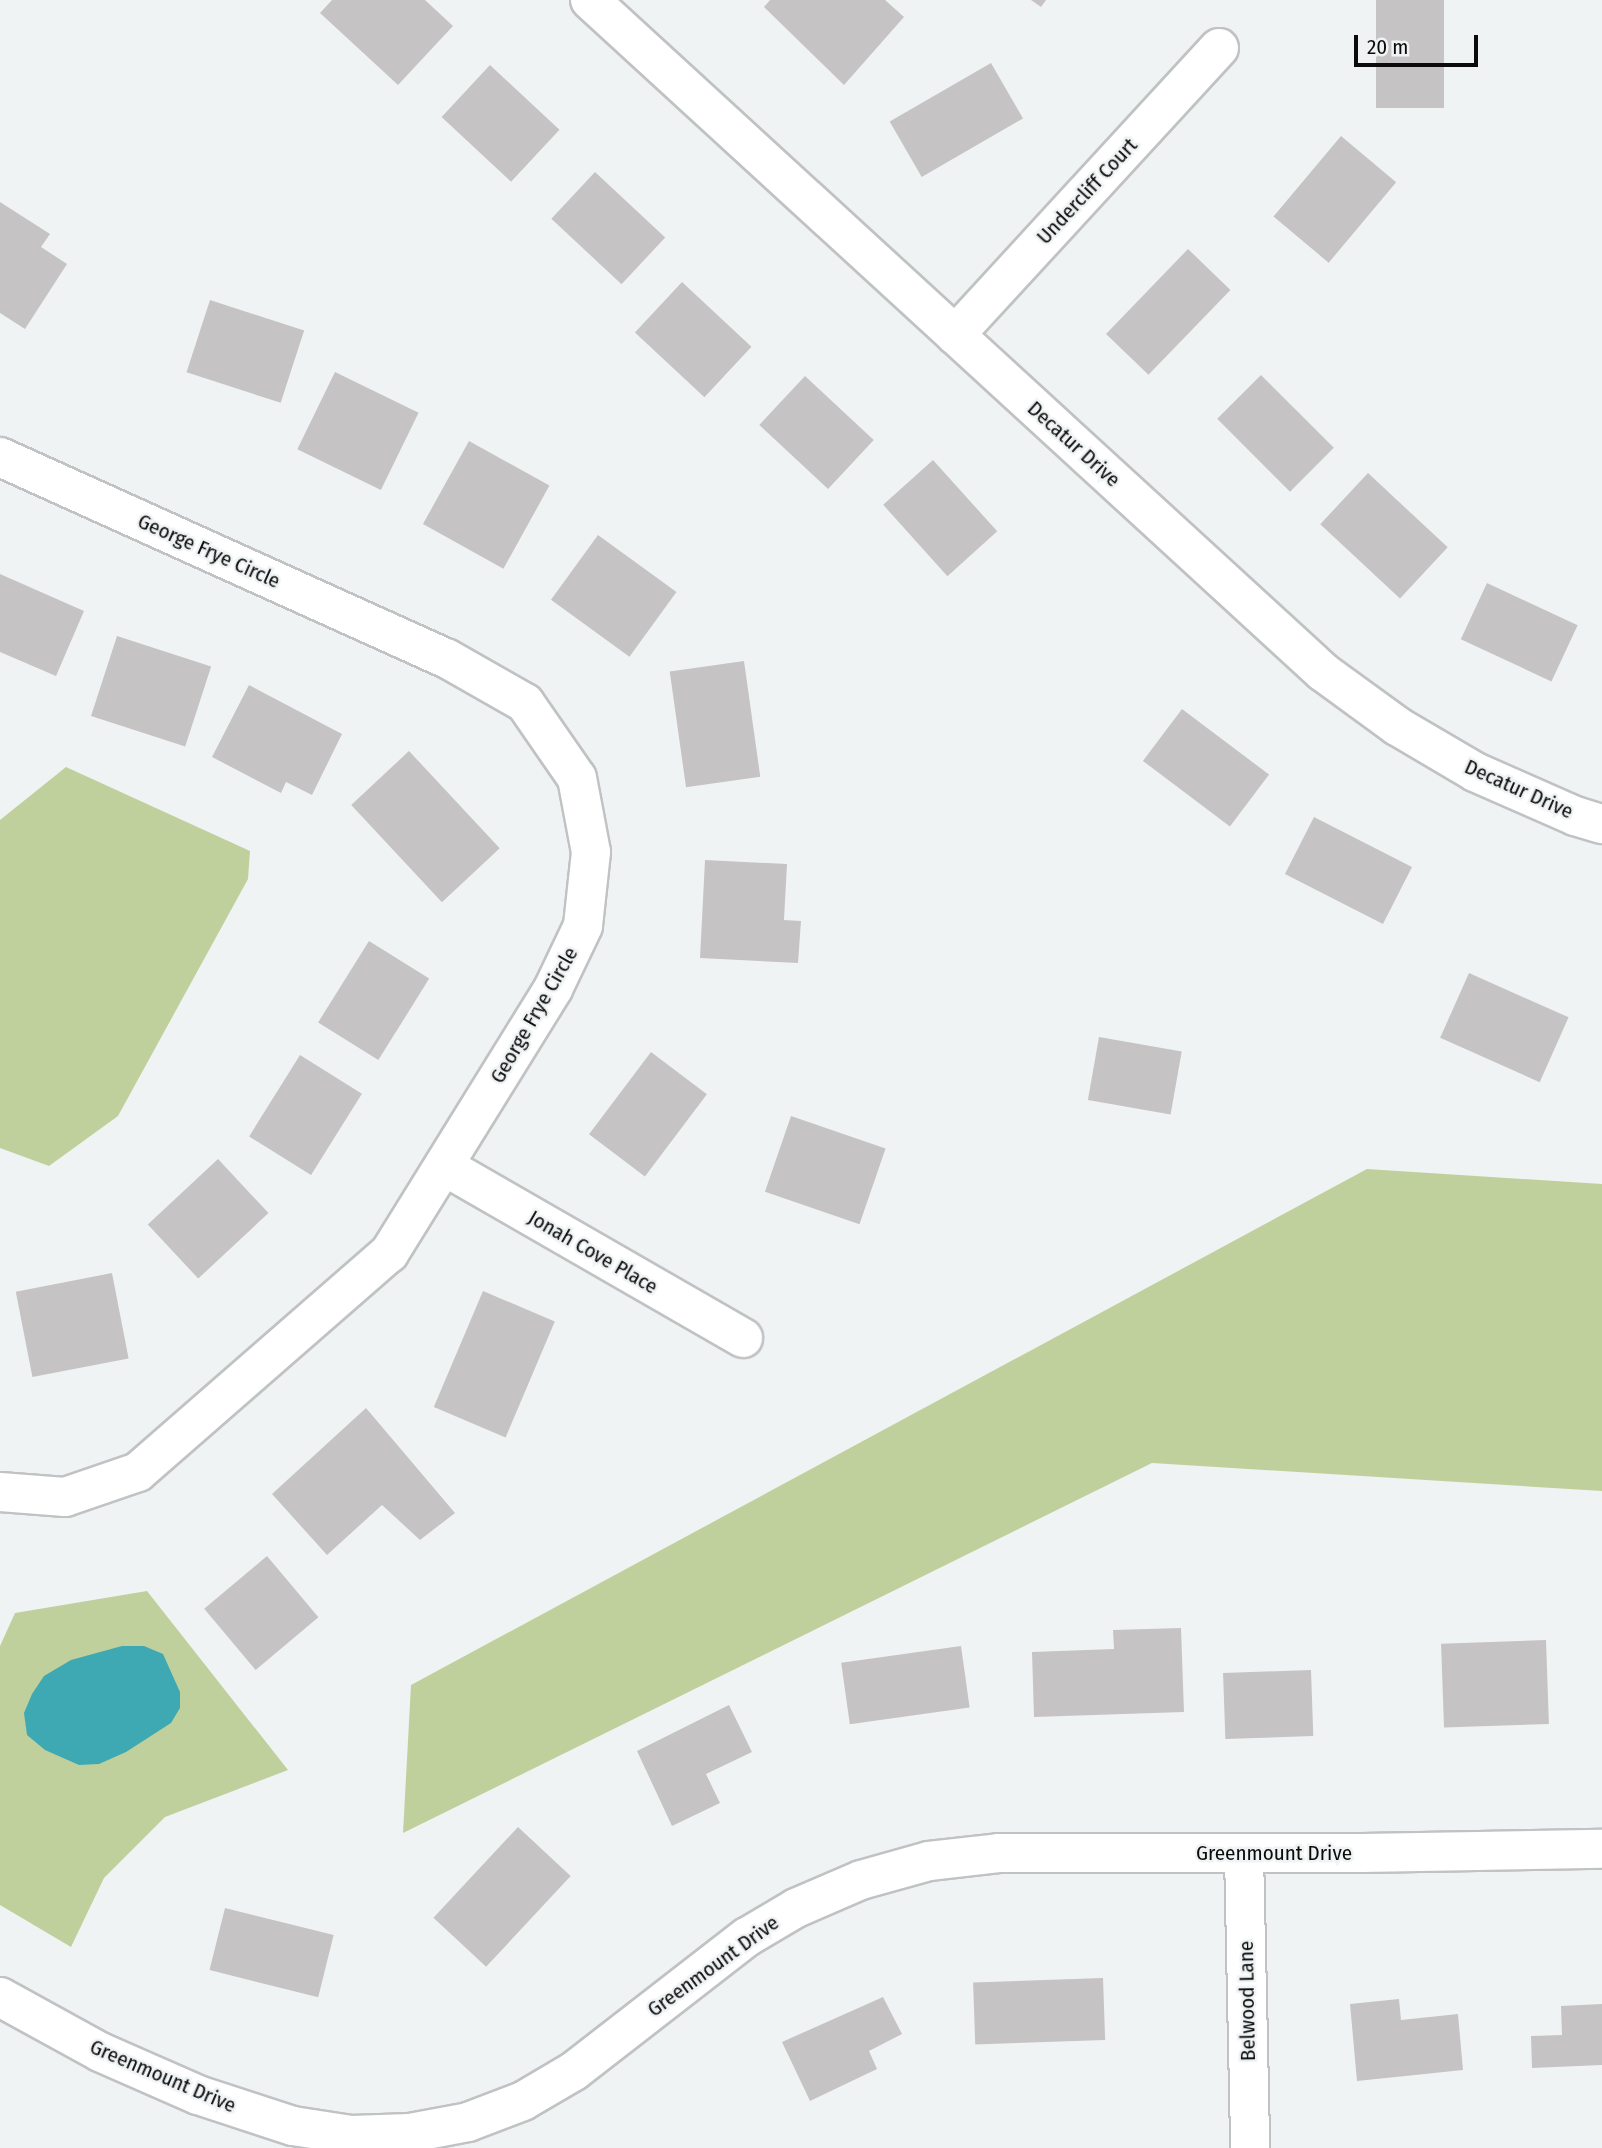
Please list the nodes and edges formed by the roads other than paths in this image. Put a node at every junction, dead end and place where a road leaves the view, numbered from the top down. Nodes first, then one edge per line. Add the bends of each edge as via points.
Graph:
1 (590, 0) edge
2 (1219, 48) dead end
3 (955, 335) junction
4 (0, 457) edge
5 (1602, 824) edge
6 (444, 1167) junction
7 (743, 1338) dead end
8 (0, 1492) edge
9 (1602, 1849) edge
10 (1244, 1853) junction
11 (0, 1997) edge
12 (1250, 2148) edge

1 - 3 street, Decatur Drive
2 - 3 street, Undercliff Court
3 - 5 street, Decatur Drive via 1323,672 1397,726 1475,772
4 - 6 street, George Frye Circle via 446,658 525,703 576,778 591,852 583,926 553,989
6 - 7 street, Jonah Cove Place
6 - 8 street, George Frye Circle via 390,1253 138,1472 65,1496
9 - 10 street, Greenmount Drive
10 - 11 street, Greenmount Drive via 999,1853 929,1861 861,1880 796,1908 747,1937 573,2071 523,2101 468,2122 410,2133 351,2135 293,2126 198,2095 100,2052
10 - 12 street, Belwood Lane

